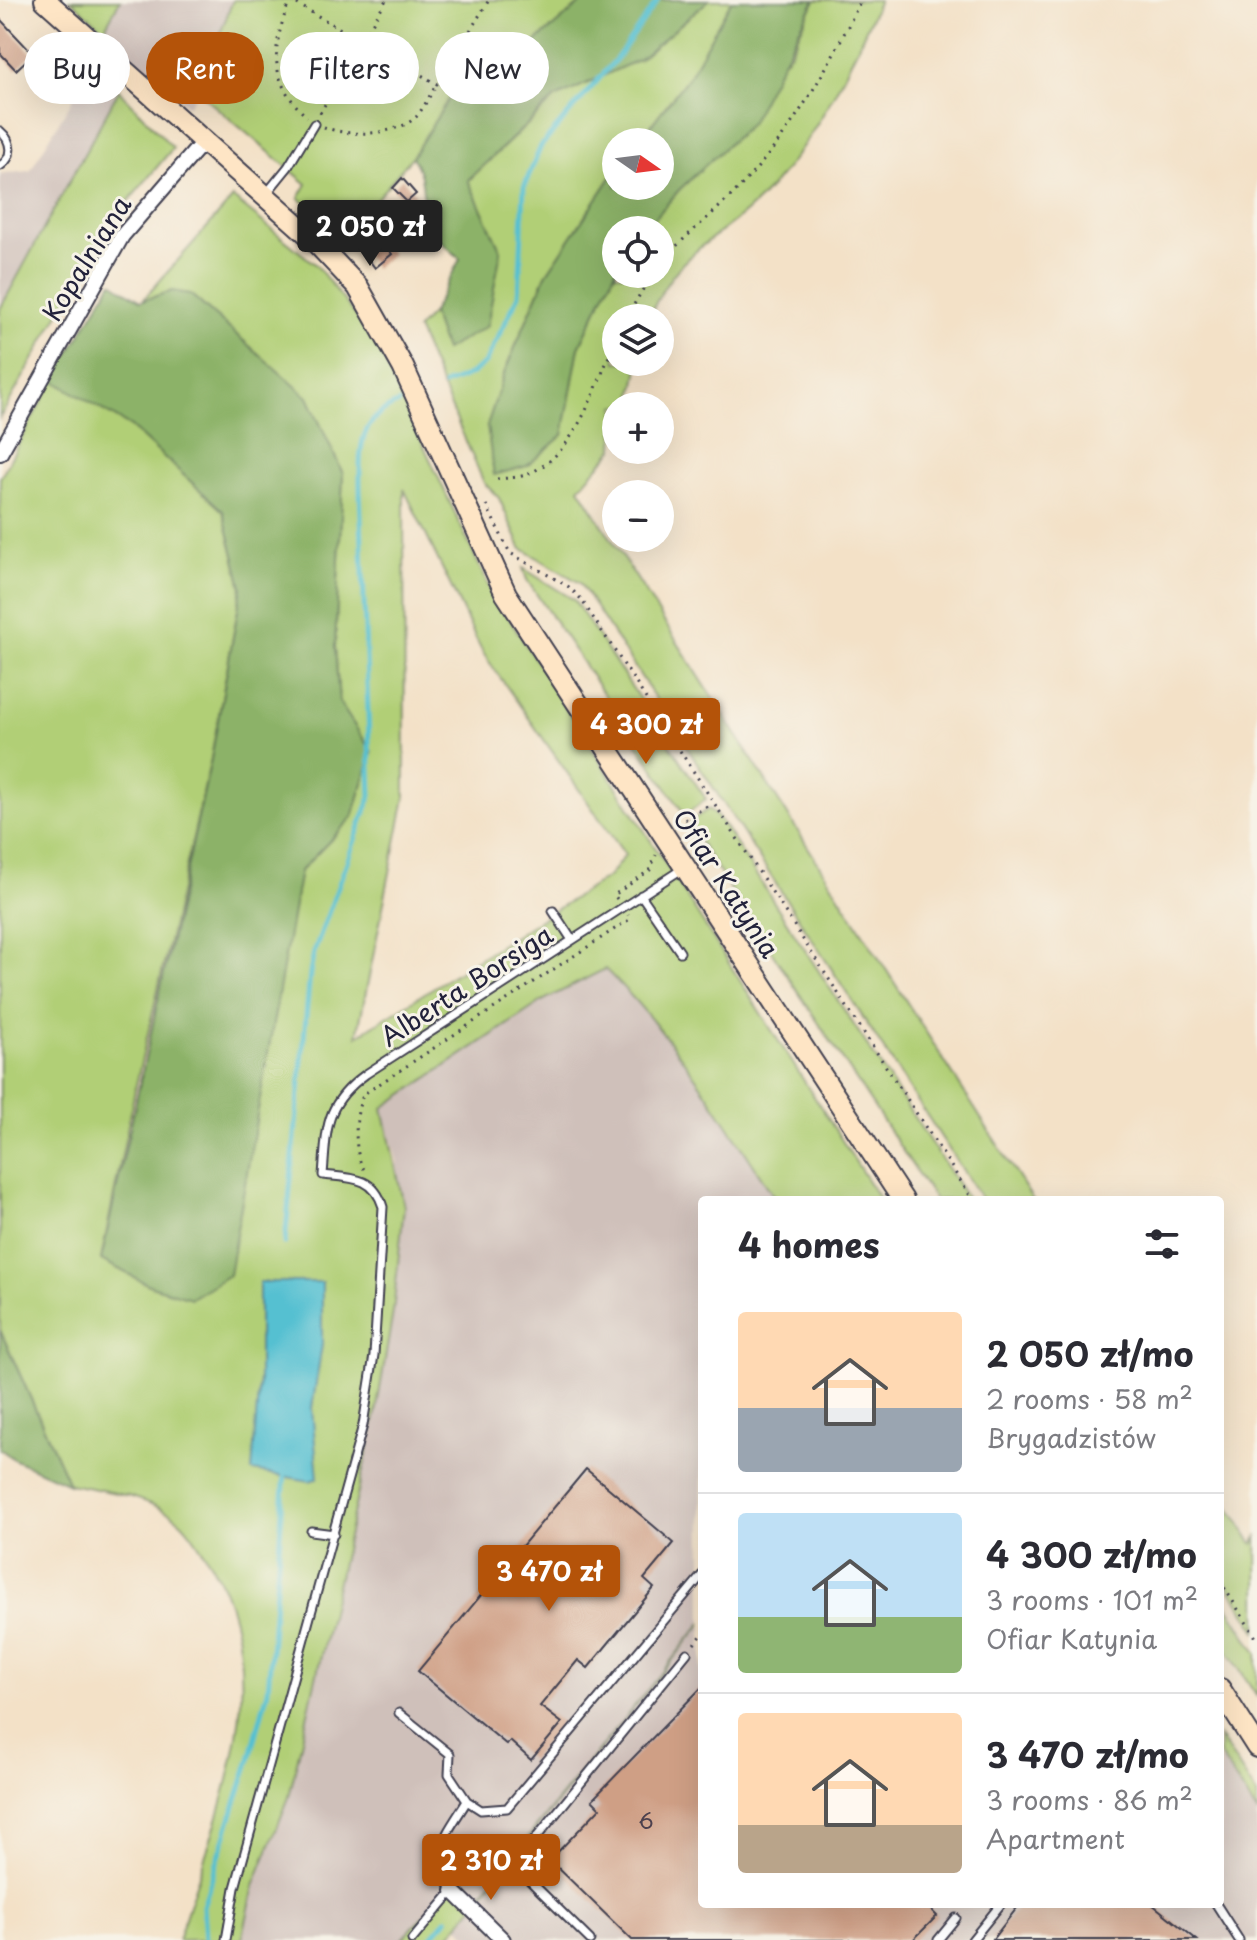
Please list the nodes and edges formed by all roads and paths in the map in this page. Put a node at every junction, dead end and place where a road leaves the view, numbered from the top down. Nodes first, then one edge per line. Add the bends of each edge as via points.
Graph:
1 (45, 0) edge
2 (290, 0) edge
3 (386, 0) edge
4 (489, 0) edge
5 (861, 0) edge
6 (344, 32) edge
7 (367, 32) edge
8 (469, 32) edge
9 (435, 87) edge
10 (325, 104) edge
11 (314, 124) junction
12 (0, 131) edge
13 (203, 142) junction
14 (0, 166) edge
15 (265, 196) junction
16 (674, 247) edge
17 (602, 370) edge
18 (0, 453) edge
19 (497, 479) dead end
20 (510, 553) dead end
21 (714, 802) junction
22 (682, 822) dead end
23 (654, 850) dead end
24 (686, 867) junction
25 (614, 895) dead end
26 (641, 895) junction
27 (553, 911) dead end
28 (630, 919) dead end
29 (572, 940) junction
30 (680, 952) dead end
31 (372, 1186) junction
32 (900, 1196) edge
33 (970, 1196) edge
34 (311, 1531) dead end
35 (334, 1534) junction
36 (698, 1580) edge
37 (1224, 1587) edge
38 (1257, 1639) edge
39 (687, 1653) dead end
40 (1224, 1695) edge
41 (399, 1713) dead end
42 (1257, 1747) edge
43 (467, 1801) junction
44 (453, 1891) junction
45 (998, 1908) edge
46 (1219, 1908) edge
47 (956, 1918) dead end
48 (226, 1940) edge
49 (412, 1940) edge
50 (503, 1940) edge
51 (590, 1940) edge
52 (938, 1940) edge
53 (972, 1940) edge
54 (1239, 1940) edge

1 - 13 street, Ofiar Katynia
2 - 6 path
2 - 11 path via 279,29 275,72
3 - 7 path
4 - 8 path
5 - 16 path via 779,144
9 - 11 path via 414,118 365,136
10 - 11 path
11 - 15 lane
12 - 14 lane via 11,150
13 - 15 street, Ofiar Katynia
13 - 18 street, Kopalniana via 122,236
15 - 24 street, Ofiar Katynia via 340,266 387,334 506,594
17 - 19 path via 570,439 556,455 527,475
20 - 21 path via 577,594
21 - 22 path
21 - 33 path
23 - 25 path via 650,870
24 - 26 lane, Alberta Borsiga
24 - 32 street, Ofiar Katynia
26 - 29 lane, Alberta Borsiga
26 - 30 lane
27 - 29 lane
28 - 31 path via 364,1094 358,1107 359,1159
29 - 31 lane, Alberta Borsiga via 347,1088 329,1118 323,1175
31 - 35 lane via 380,1195 384,1220 374,1355 363,1425
34 - 35 lane
35 - 48 lane via 235,1888
36 - 43 lane via 507,1808 481,1810
37 - 38 path
39 - 51 lane via 523,1854 528,1879
40 - 42 street
41 - 43 lane via 450,1754 449,1774
43 - 44 lane via 442,1842 439,1860
44 - 49 lane
44 - 50 street
45 - 53 lane
46 - 54 lane
47 - 52 lane

